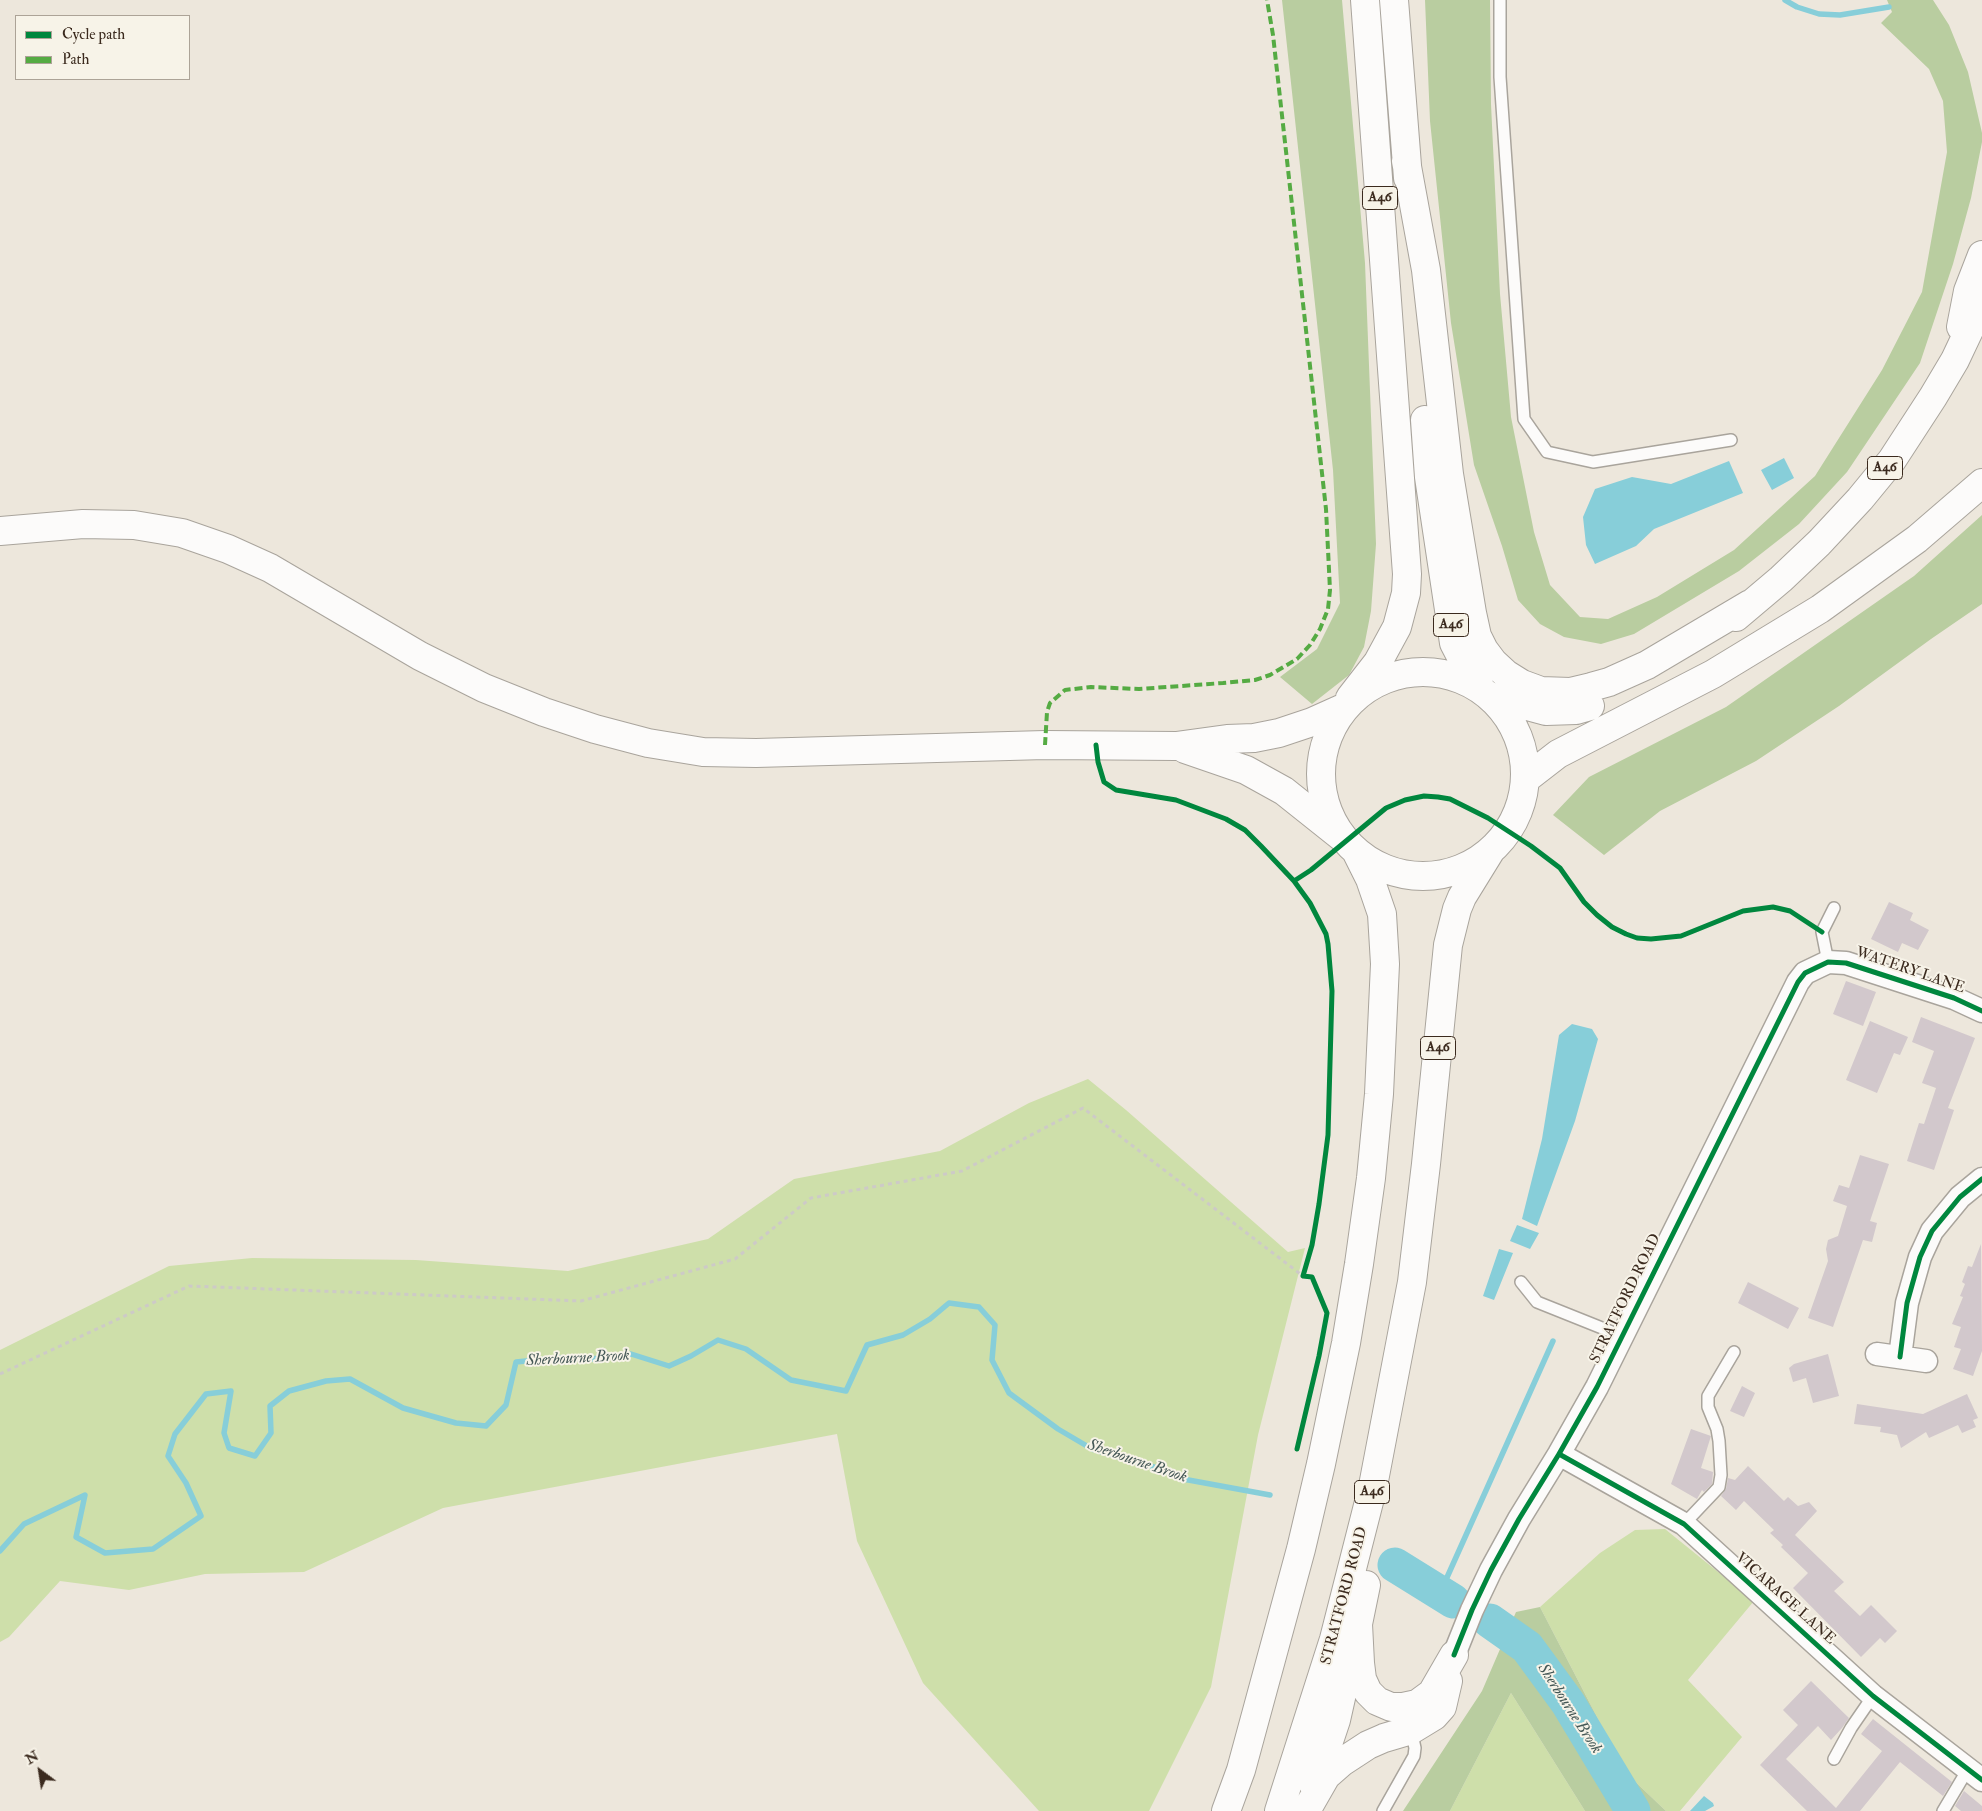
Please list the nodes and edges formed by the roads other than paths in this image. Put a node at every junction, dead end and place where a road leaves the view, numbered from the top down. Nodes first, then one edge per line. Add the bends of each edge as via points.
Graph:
1 (1365, 0) edge
2 (1394, 0) edge
3 (1500, 0) edge
4 (1406, 160) junction
5 (1982, 255) edge
6 (1982, 303) edge
7 (1954, 360) junction
8 (1731, 440) dead end
9 (1982, 483) edge
10 (0, 531) edge
11 (1750, 604) junction
12 (1487, 692) junction
13 (1345, 703) junction
14 (1176, 746) junction
15 (1527, 778) junction
16 (1350, 845) junction
17 (1491, 850) junction
18 (1834, 908) dead end
19 (1828, 962) junction
20 (1982, 1011) edge
21 (1982, 1179) edge
22 (1412, 1282) junction
23 (1521, 1282) dead end
24 (1622, 1336) junction
25 (1734, 1352) dead end
26 (1877, 1354) dead end
27 (1900, 1357) junction
28 (1926, 1361) dead end
29 (1559, 1454) junction
30 (1684, 1524) junction
31 (1358, 1624) junction
32 (1454, 1655) junction
33 (1873, 1696) junction
34 (1411, 1730) junction
35 (1834, 1759) dead end
36 (1975, 1774) edge
37 (1306, 1810) edge
38 (1226, 1811) edge
39 (1279, 1811) edge
40 (1384, 1811) edge
41 (1943, 1811) edge

1 - 13 main road, A46 via 1407,574 1402,610 1394,634 1378,662
2 - 4 main road, A46
3 - 8 lane via 1500,77 1524,420 1547,452 1593,462
4 - 11 main road via 1426,270 1448,466 1472,612 1477,636 1493,662 1522,684 1541,691 1570,692 1609,682 1647,665
4 - 12 main road, A46 via 1429,477 1454,643 1467,668
5 - 7 main road, A46 via 1968,291
6 - 7 main road, A46
7 - 11 main road, A46 via 1904,444 1860,499 1794,566
9 - 15 main road via 1917,539 1820,609 1722,669 1558,754
10 - 14 main road via 83,524 134,525 182,533 270,568 420,656 484,688 544,712 648,743 703,752 756,753 1036,745
11 - 12 main road, A46 via 1703,647 1650,679 1602,702 1576,710 1546,711
12 - 13 main road via 1448,676 1414,674 1395,678
12 - 15 main road via 1518,735 1524,751
13 - 14 main road via 1279,733
13 - 16 main road via 1329,730 1322,751 1321,774 1331,818
14 - 16 main road via 1246,770 1284,791
15 - 17 main road, STRATFORD ROAD via 1510,821
16 - 17 main road via 1372,864 1415,876 1466,865
16 - 38 main road via 1370,879 1382,914 1385,964 1379,1094 1364,1226 1346,1343 1321,1464 1241,1770
17 - 22 main road, STRATFORD ROAD / A46 via 1462,897 1448,946
18 - 19 lane via 1822,932
19 - 20 street, WATERY LANE via 1865,967
19 - 24 street, STRATFORD ROAD via 1805,973 1793,990
21 - 27 street via 1960,1197 1932,1231 1920,1257 1907,1302
22 - 31 main road via 1401,1392 1387,1485
22 - 39 main road, STRATFORD ROAD / A46 via 1357,1556
23 - 24 lane via 1536,1302
24 - 29 street, STRATFORD ROAD
25 - 30 lane via 1708,1396 1708,1407 1719,1441 1718,1487
26 - 27 street
27 - 28 street
29 - 30 street, VICARAGE LANE
29 - 32 street, STRATFORD ROAD via 1491,1570
30 - 33 street, VICARAGE LANE
31 - 32 main road via 1362,1679 1377,1701 1391,1707 1417,1704 1432,1693
31 - 37 main road via 1336,1720
32 - 34 main road via 1442,1707
33 - 35 lane
33 - 36 street, VICARAGE LANE
34 - 37 main road via 1376,1741 1342,1762 1326,1776
34 - 40 lane via 1414,1756
36 - 41 lane

